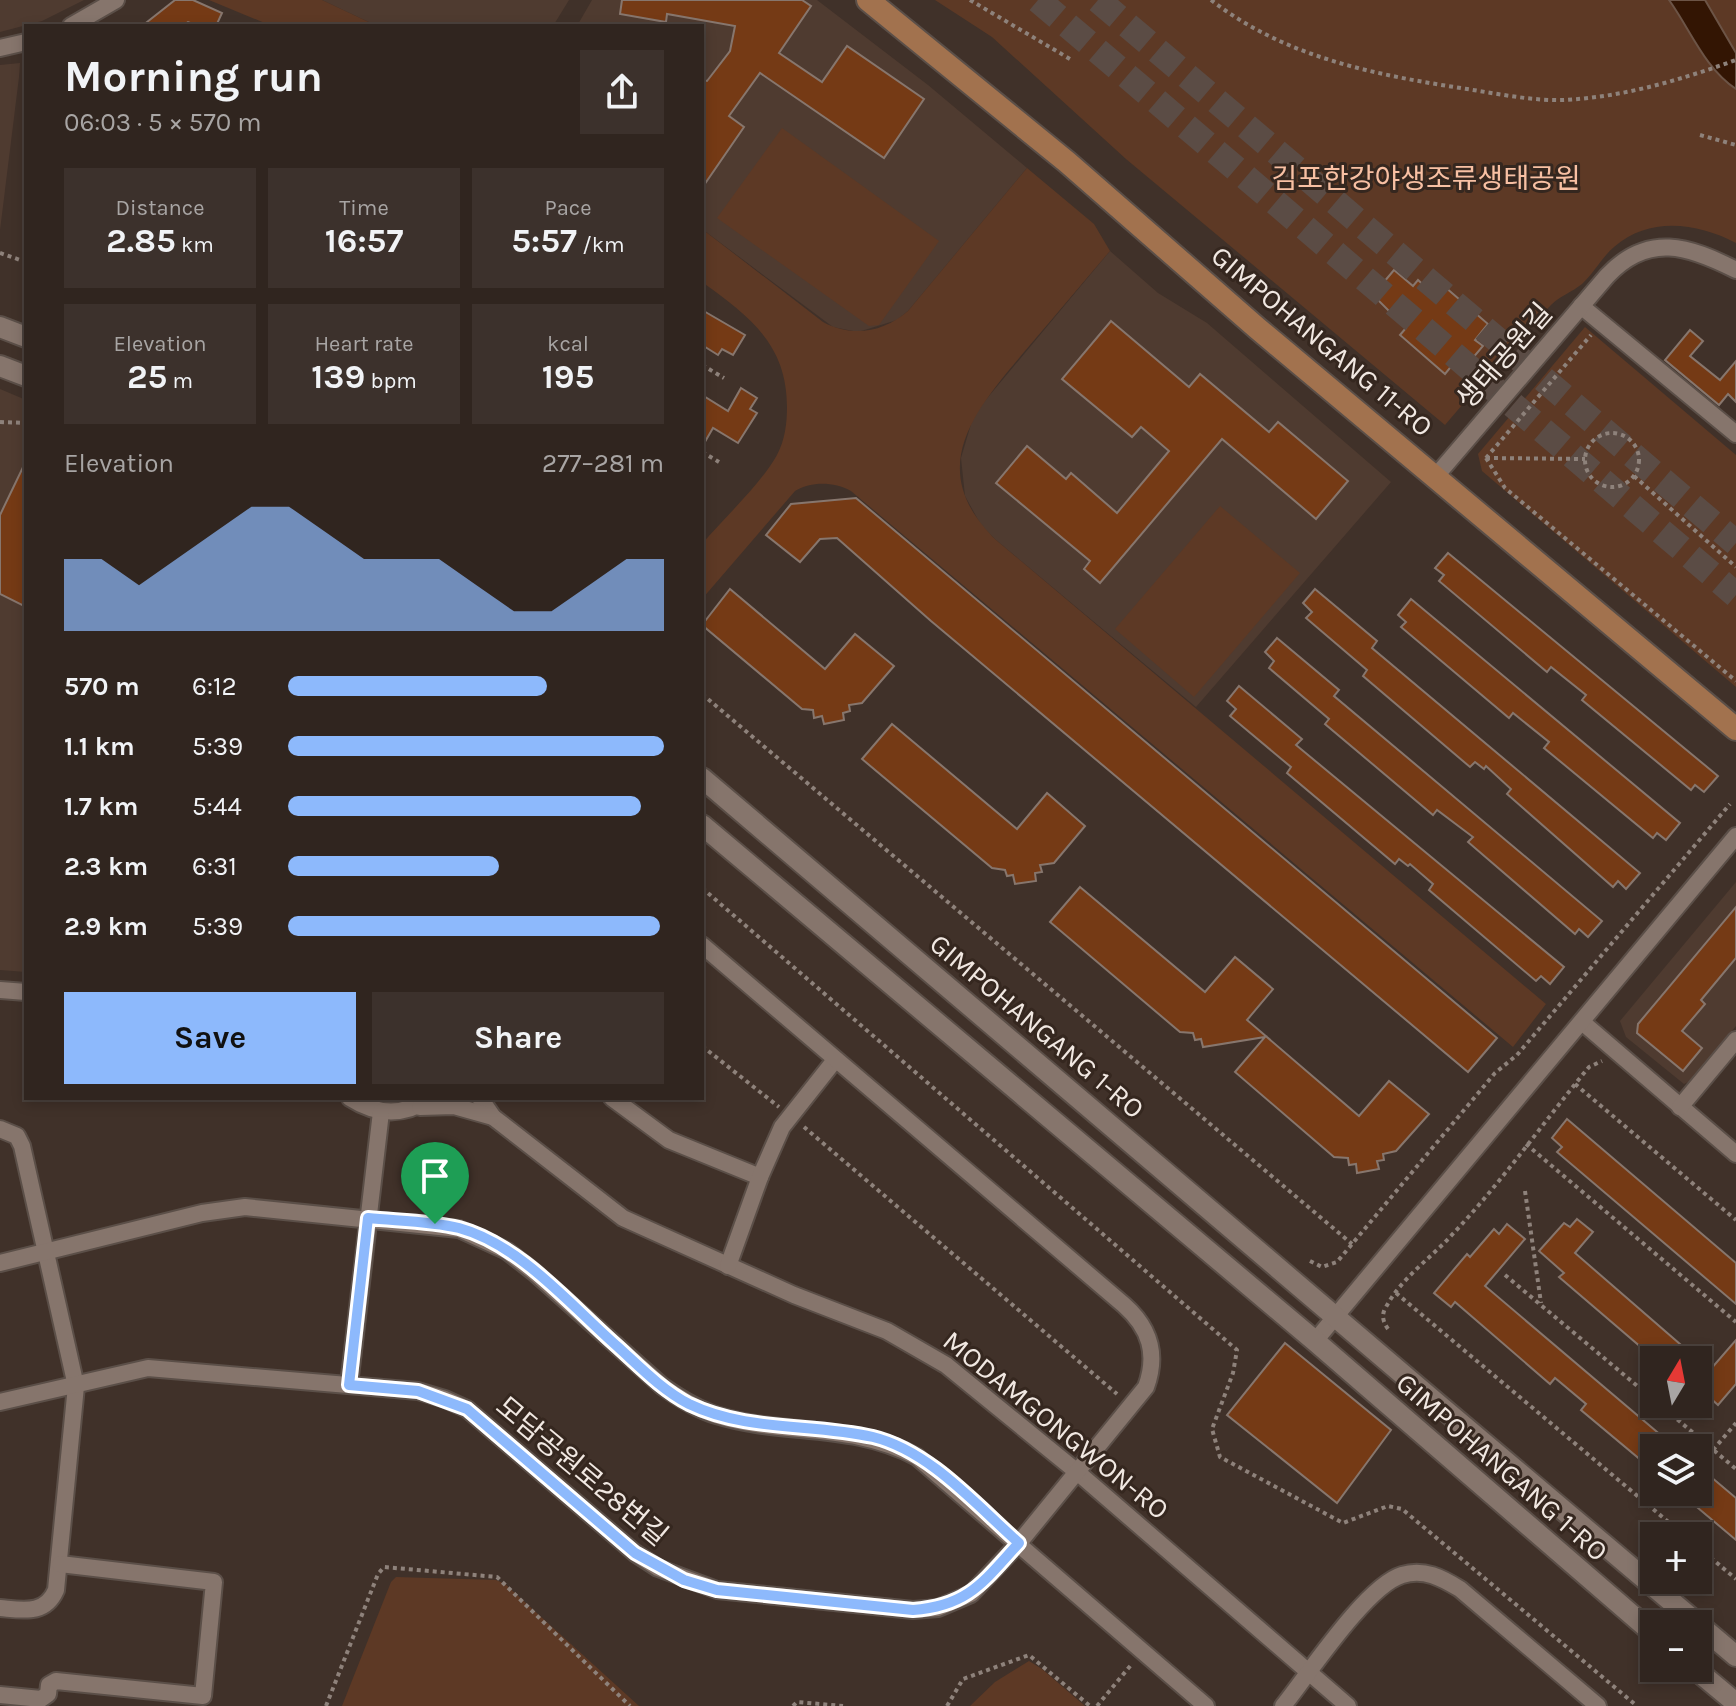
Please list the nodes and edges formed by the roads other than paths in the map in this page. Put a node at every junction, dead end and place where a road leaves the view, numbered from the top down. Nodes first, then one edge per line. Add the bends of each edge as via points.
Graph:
1 (116, 0) edge
2 (868, 0) edge
3 (881, 0) edge
4 (74, 24) edge
5 (24, 42) edge
6 (0, 48) edge
7 (1736, 270) edge
8 (1581, 306) junction
9 (0, 327) edge
10 (24, 336) edge
11 (0, 366) edge
12 (24, 375) edge
13 (1736, 434) edge
14 (1439, 472) junction
15 (1736, 718) edge
16 (1736, 729) edge
17 (704, 780) edge
18 (704, 827) edge
19 (1736, 836) edge
20 (704, 947) edge
21 (0, 990) edge
22 (24, 992) edge
23 (1582, 1022) junction
24 (1736, 1040) edge
25 (835, 1060) junction
26 (353, 1100) edge
27 (481, 1100) edge
28 (615, 1100) edge
29 (424, 1103) edge
30 (1680, 1107) junction
31 (381, 1112) junction
32 (493, 1117) junction
33 (0, 1129) edge
34 (1736, 1154) edge
35 (760, 1177) junction
36 (368, 1218) junction
37 (47, 1251) junction
38 (0, 1263) edge
39 (728, 1266) junction
40 (1337, 1315) junction
41 (1315, 1341) junction
42 (349, 1385) junction
43 (76, 1386) junction
44 (0, 1402) edge
45 (1076, 1471) junction
46 (1019, 1543) junction
47 (60, 1564) junction
48 (0, 1608) edge
49 (1640, 1622) edge
50 (1736, 1656) edge
51 (1309, 1673) junction
52 (1711, 1682) edge
53 (0, 1695) edge
54 (1736, 1703) edge
55 (1206, 1706) edge
56 (1283, 1706) edge
57 (1348, 1706) edge
58 (1598, 1706) edge

1 - 4 street
2 - 14 main road, GIMPOHANGANG 11-RO via 1055,152 1257,328
3 - 14 main road, GIMPOHANGANG 11-RO
5 - 6 street
7 - 8 street, 생태공원길 via 1683,248 1653,248 1617,265
8 - 13 street, 생태공원길
8 - 14 street, 생태공원길
9 - 10 street
11 - 12 street
14 - 15 main road, GIMPOHANGANG 11-RO
14 - 16 main road, GIMPOHANGANG 11-RO
17 - 40 street, GIMPOHANGANG 1-RO
18 - 41 street, GIMPOHANGANG 1-RO
19 - 23 street
20 - 25 street, 모담공원로28번길
21 - 22 street
23 - 30 street
23 - 40 street
24 - 30 street
25 - 35 street via 789,1115
25 - 45 street, 모담공원로28번길 via 1140,1319 1149,1336 1153,1369 1146,1387
26 - 31 street
27 - 32 street
28 - 35 street via 669,1140
29 - 31 street via 398,1113
29 - 32 street
30 - 34 street
31 - 36 street
32 - 39 street, MODAMGONGWON-RO via 623,1218
33 - 37 street via 17,1136 22,1146
35 - 39 street
36 - 37 street via 222,1209
36 - 42 street
36 - 46 street via 435,1224 482,1238 534,1272 686,1402 741,1421 874,1438 896,1446 939,1473
37 - 38 street
37 - 43 street
39 - 45 street, MODAMGONGWON-RO via 922,1349 975,1385
40 - 41 street
40 - 50 street, GIMPOHANGANG 1-RO
41 - 49 street, GIMPOHANGANG 1-RO
42 - 43 street, 모담공원로28번길 via 148,1368
42 - 46 street, 모담공원로28번길 via 418,1391 467,1409 635,1553 671,1574 717,1590 913,1610 938,1608 971,1594
43 - 44 street, 모담공원로28번길
43 - 47 street
45 - 46 street, 모담공원로28번길
45 - 51 street, MODAMGONGWON-RO
46 - 55 street
47 - 48 street via 56,1590 43,1607
47 - 53 street via 214,1582 203,1696 56,1681 41,1699
51 - 56 street
51 - 57 street, MODAMGONGWON-RO
51 - 58 street via 1383,1585 1402,1575 1423,1573 1460,1589
52 - 54 street

